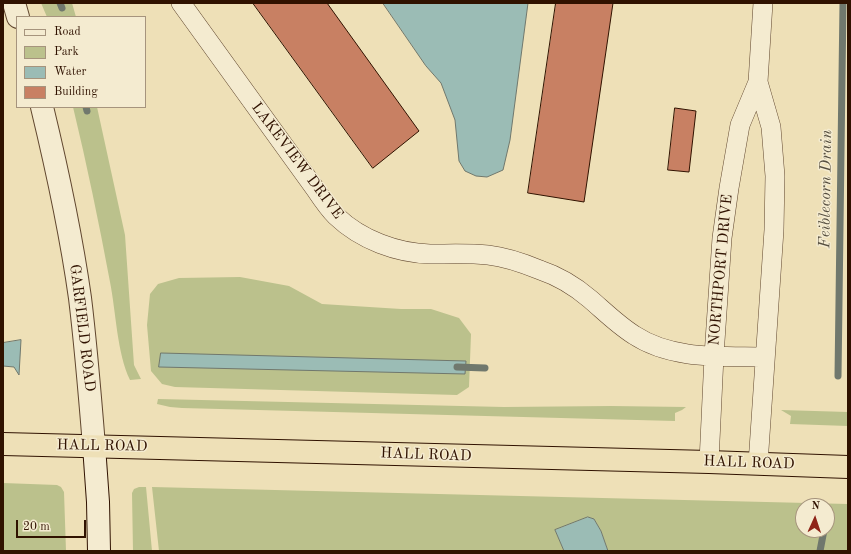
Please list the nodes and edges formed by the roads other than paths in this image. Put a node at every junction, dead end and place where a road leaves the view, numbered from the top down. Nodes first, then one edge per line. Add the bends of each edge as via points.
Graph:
1 (14, 3) edge
2 (181, 3) edge
3 (764, 3) edge
4 (18, 16) edge
5 (758, 82) junction
6 (42, 108) edge
7 (714, 356) junction
8 (764, 357) junction
9 (3, 444) edge
10 (94, 446) junction
11 (710, 462) junction
12 (758, 464) junction
13 (848, 467) edge
14 (99, 551) edge

1 - 4 street
2 - 7 street, LAKEVIEW DRIVE via 316,190 336,216 357,232 379,244 404,251 488,255 542,270 589,298 634,336 670,351
3 - 5 street, NORTHPORT DRIVE
5 - 7 street, NORTHPORT DRIVE via 740,125 729,188 722,238
5 - 8 street, NORTHPORT DRIVE via 771,127 775,176 774,230
6 - 10 street, GARFIELD ROAD via 80,297
7 - 8 street, LAKEVIEW DRIVE
7 - 11 street, NORTHPORT DRIVE
8 - 12 street, NORTHPORT DRIVE
9 - 10 highway, HALL ROAD
10 - 11 highway, HALL ROAD
10 - 14 street, GARFIELD ROAD
11 - 12 highway, HALL ROAD
12 - 13 highway, HALL ROAD

